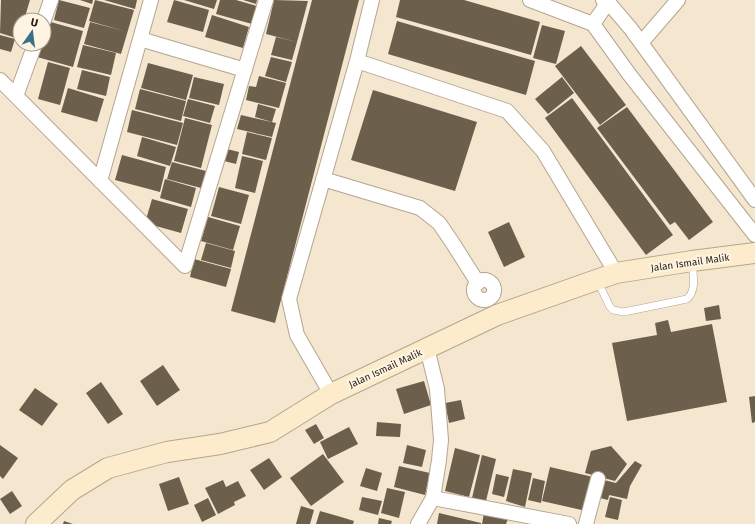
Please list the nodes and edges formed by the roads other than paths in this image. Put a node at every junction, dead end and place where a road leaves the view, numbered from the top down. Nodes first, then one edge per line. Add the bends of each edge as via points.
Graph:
1 (51, 0) edge
2 (151, 0) edge
3 (266, 0) edge
4 (372, 0) edge
5 (530, 0) edge
6 (678, 0) edge
7 (605, 1) edge
8 (47, 12) edge
9 (593, 24) junction
10 (140, 38) junction
11 (641, 43) junction
12 (32, 52) edge
13 (356, 61) junction
14 (245, 70) junction
15 (0, 80) edge
16 (16, 96) junction
17 (323, 179) junction
18 (100, 181) junction
19 (755, 200) edge
20 (755, 235) edge
21 (755, 253) edge
22 (692, 261) junction
23 (616, 273) junction
24 (597, 280) junction
25 (493, 306) junction
26 (427, 348) junction
27 (331, 394) junction
28 (598, 478) dead end
29 (433, 498) junction
30 (36, 524) edge
31 (418, 524) edge
32 (569, 524) edge
33 (586, 524) edge

1 - 8 street
2 - 10 street
3 - 14 street
4 - 13 street
5 - 9 street
6 - 11 street
7 - 9 street
7 - 11 street
9 - 20 street
10 - 14 street
10 - 18 street
11 - 19 street
12 - 16 street
13 - 17 street
13 - 23 street via 507,111 543,151
14 - 18 street via 186,266
15 - 16 street
16 - 18 street
17 - 25 street via 420,208 439,223 452,242 478,283 474,290 475,294
17 - 27 street via 289,299 297,335
21 - 22 main road, Jalan Ismail Malik
22 - 23 main road, Jalan Ismail Malik
22 - 24 lane via 694,289 687,299 624,312 610,307
23 - 24 main road, Jalan Ismail Malik
24 - 25 main road, Jalan Ismail Malik
25 - 26 main road, Jalan Ismail Malik
26 - 27 main road, Jalan Ismail Malik
26 - 29 street via 437,389 441,440
27 - 30 main road, Jalan Ismail Malik via 270,432 220,444 167,452 108,468 72,490
28 - 33 street
29 - 31 street
29 - 32 street

